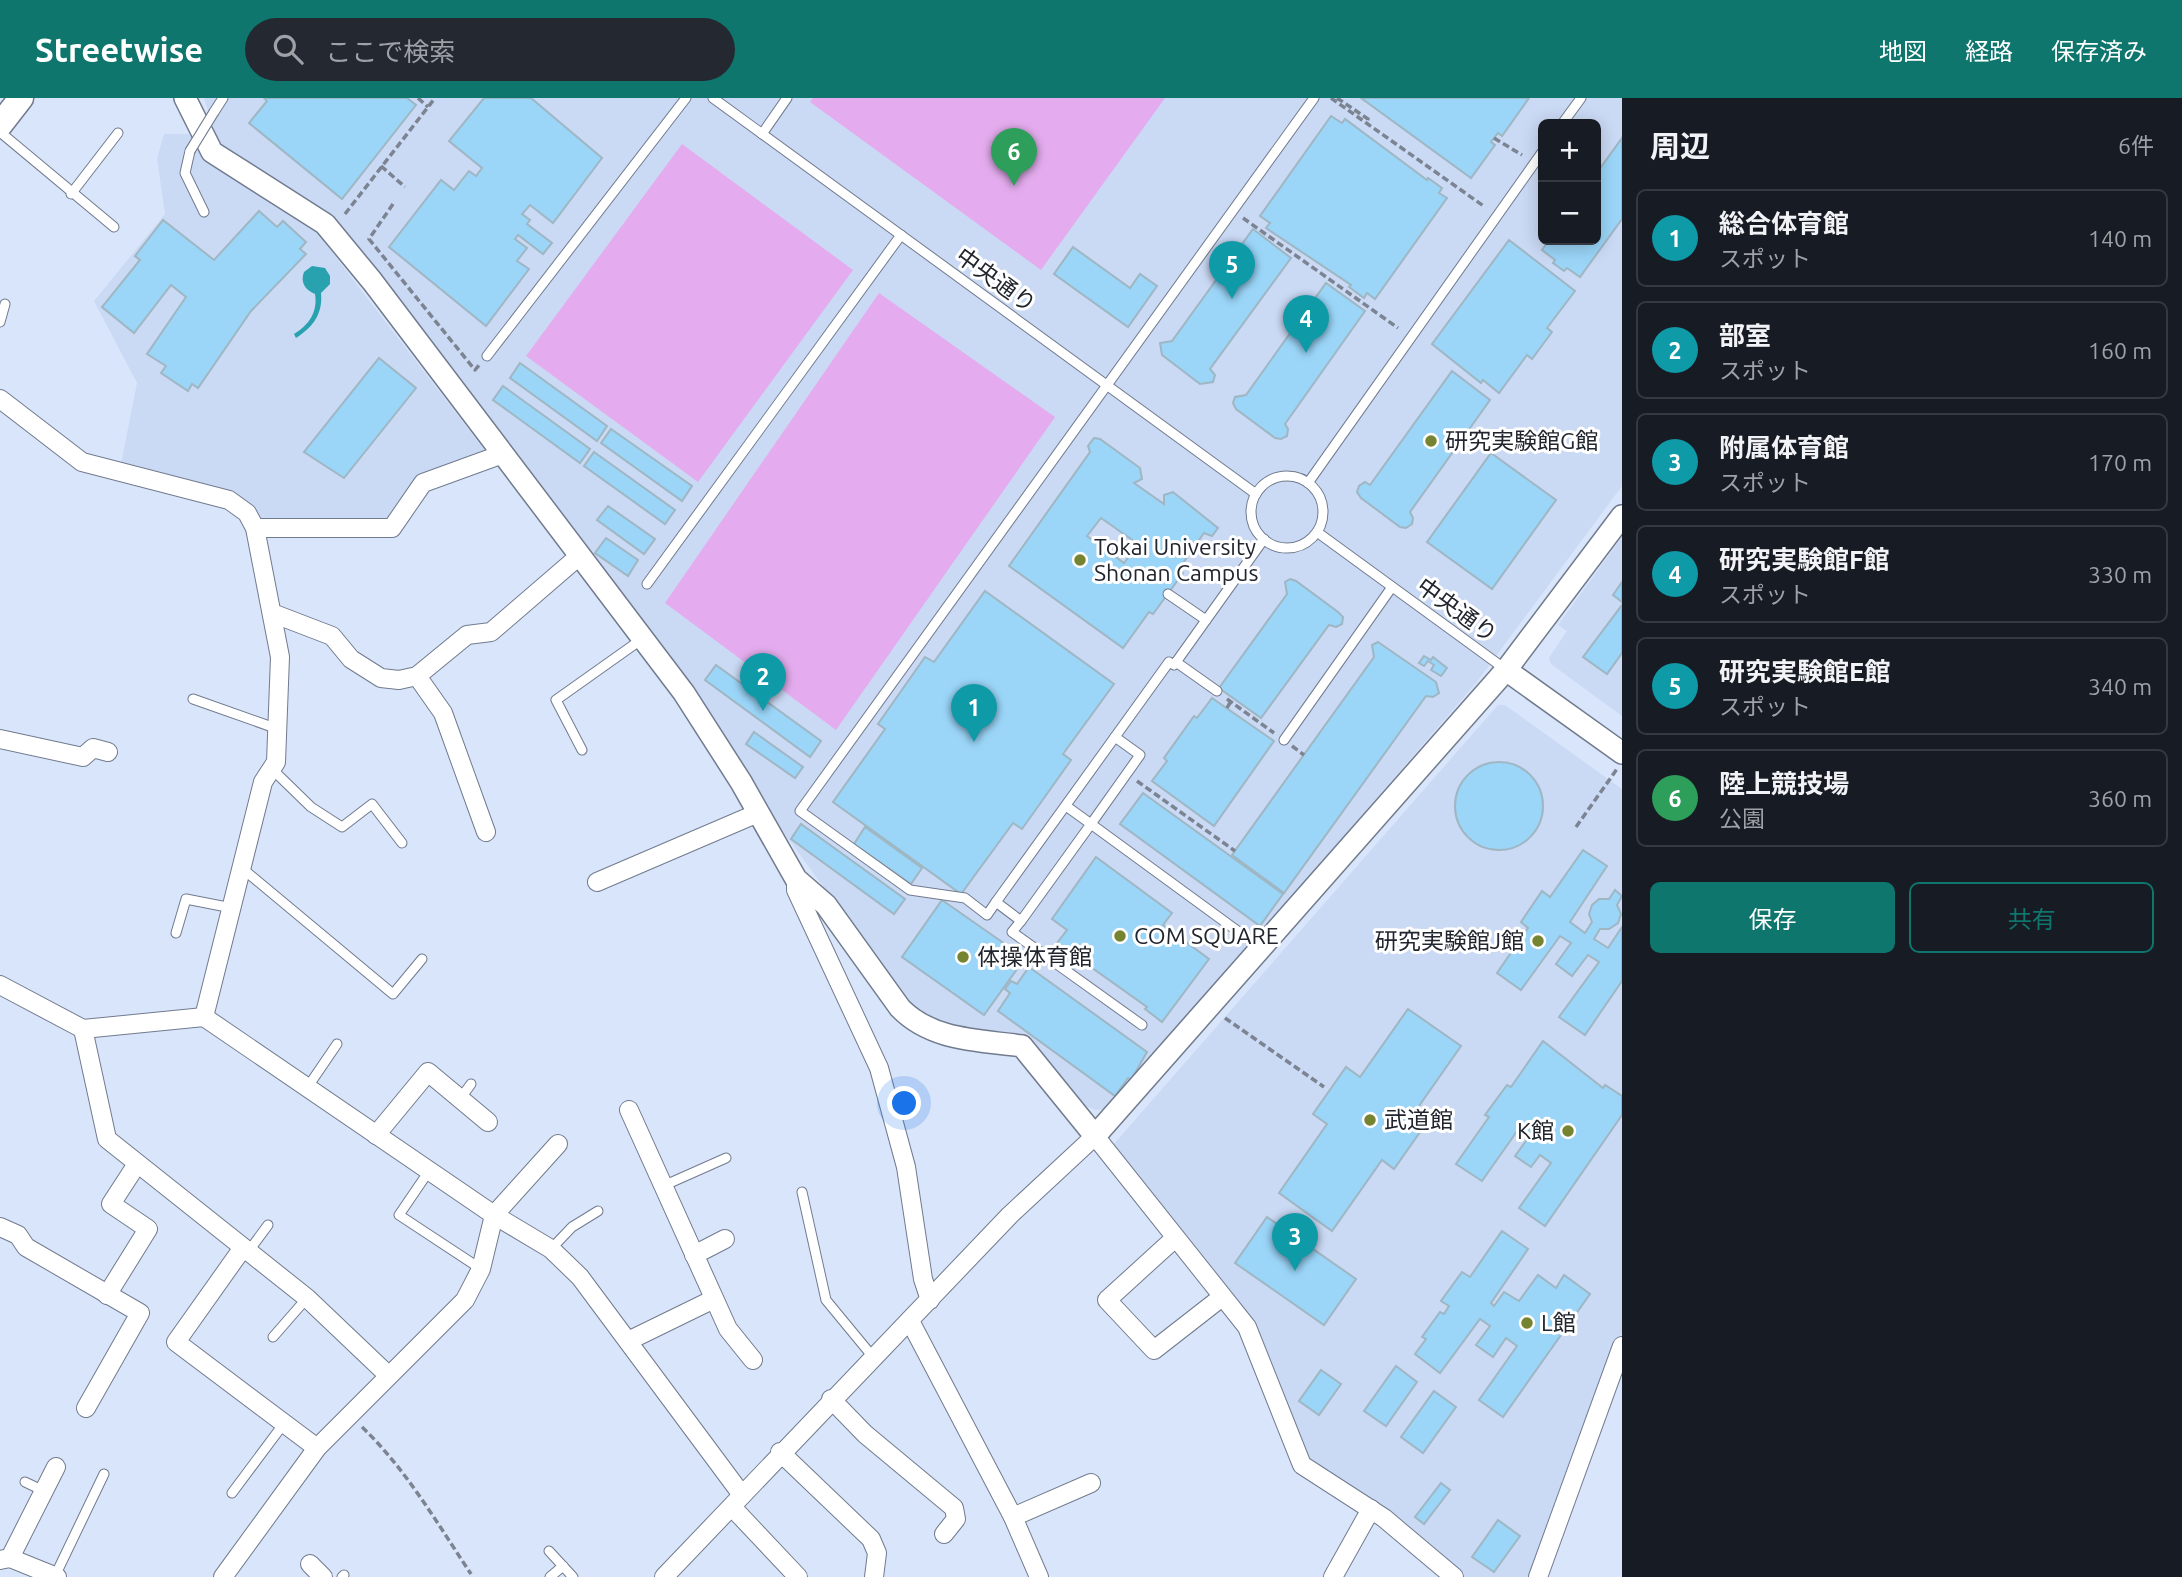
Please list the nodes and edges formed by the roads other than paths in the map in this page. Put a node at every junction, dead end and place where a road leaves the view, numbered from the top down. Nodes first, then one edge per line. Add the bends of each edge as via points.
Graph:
1 (21, 98) edge
2 (186, 98) edge
3 (223, 98) edge
4 (686, 98) edge
5 (713, 98) edge
6 (787, 98) edge
7 (1314, 98) edge
8 (1581, 98) edge
9 (1566, 119) edge
10 (0, 125) edge
11 (0, 132) edge
12 (118, 133) dead end
13 (762, 134) junction
14 (1538, 158) edge
15 (71, 194) junction
16 (204, 212) dead end
17 (114, 227) dead end
18 (901, 235) junction
19 (5, 304) dead end
20 (0, 322) edge
21 (487, 356) road end
22 (1107, 385) junction
23 (0, 399) edge
24 (500, 455) junction
25 (1308, 483) junction
26 (1256, 494) junction
27 (1622, 516) edge
28 (255, 528) junction
29 (1317, 533) junction
30 (1264, 539) junction
31 (578, 557) junction
32 (647, 584) dead end
33 (1392, 587) junction
34 (1168, 594) dead end
35 (272, 613) junction
36 (1206, 620) junction
37 (642, 639) junction
38 (1176, 662) junction
39 (1506, 670) junction
40 (417, 676) junction
41 (1217, 691) road end
42 (193, 699) dead end
43 (275, 728) junction
44 (1115, 737) junction
45 (0, 739) edge
46 (1284, 740) road end
47 (582, 750) dead end
48 (108, 752) dead end
49 (1622, 753) edge
50 (272, 770) junction
51 (1066, 806) junction
52 (758, 813) junction
53 (1091, 824) junction
54 (486, 832) dead end
55 (402, 843) dead end
56 (243, 869) junction
57 (796, 879) junction
58 (597, 882) dead end
59 (996, 902) junction
60 (232, 908) junction
61 (1021, 921) junction
62 (176, 933) dead end
63 (1247, 938) dead end
64 (422, 959) dead end
65 (0, 985) edge
66 (204, 1017) junction
67 (1142, 1026) dead end
68 (83, 1029) junction
69 (337, 1044) dead end
70 (471, 1084) dead end
71 (307, 1088) junction
72 (460, 1099) junction
73 (629, 1110) dead end
74 (488, 1122) dead end
75 (376, 1135) junction
76 (1095, 1136) junction
77 (558, 1144) dead end
78 (726, 1158) dead end
79 (138, 1164) junction
80 (429, 1171) junction
81 (663, 1186) junction
82 (802, 1192) dead end
83 (598, 1211) dead end
84 (495, 1215) junction
85 (268, 1225) dead end
86 (0, 1227) edge
87 (725, 1239) dead end
88 (1174, 1239) junction
89 (551, 1249) junction
90 (245, 1251) junction
91 (694, 1255) junction
92 (481, 1269) junction
93 (107, 1295) junction
94 (1222, 1297) junction
95 (307, 1298) junction
96 (714, 1299) junction
97 (930, 1300) junction
98 (910, 1321) junction
99 (273, 1337) dead end
100 (628, 1341) junction
101 (1622, 1346) edge
102 (873, 1357) junction
103 (753, 1360) dead end
104 (388, 1375) junction
105 (831, 1399) junction
106 (86, 1408) dead end
107 (285, 1422) junction
108 (317, 1448) junction
109 (780, 1452) junction
110 (56, 1467) dead end
111 (104, 1474) dead end
112 (25, 1482) dead end
113 (1091, 1483) dead end
114 (44, 1491) junction
115 (232, 1493) dead end
116 (737, 1501) junction
117 (1371, 1509) junction
118 (1013, 1517) junction
119 (944, 1534) dead end
120 (549, 1551) dead end
121 (5, 1559) edge
122 (310, 1563) dead end
123 (563, 1566) junction
124 (25, 1571) edge
125 (56, 1577) edge
126 (223, 1577) edge
127 (323, 1577) edge
128 (550, 1577) edge
129 (573, 1577) edge
130 (664, 1577) edge
131 (798, 1577) edge
132 (874, 1577) edge
133 (1039, 1577) edge
134 (1333, 1577) edge
135 (1454, 1577) edge
136 (1538, 1577) edge

1 - 10 main road
2 - 24 street via 212,152 325,224
3 - 16 lane, bridge via 190,151 185,173
4 - 21 lane
5 - 13 lane, 中央通り
6 - 13 lane
7 - 22 lane
8 - 9 lane
11 - 15 lane
12 - 15 lane
13 - 18 lane, 中央通り
14 - 25 lane
15 - 17 lane
18 - 22 lane, 中央通り
18 - 32 lane
19 - 20 lane
22 - 26 lane, 中央通り
22 - 59 lane via 800,811 910,890 965,898 987,915
23 - 28 street via 82,462 229,500 247,513
24 - 28 street via 423,483 392,528
24 - 31 street
25 - 26 lane via 1282,476 1270,480
25 - 29 lane via 1323,511
26 - 30 lane via 1252,522
27 - 39 street
28 - 35 street
29 - 30 lane via 1288,548
29 - 33 lane, 中央通り
30 - 36 lane
31 - 37 street
31 - 40 street via 491,632 467,635
33 - 39 lane, 中央通り
33 - 46 lane
34 - 36 lane
35 - 40 street via 332,636 351,659 380,678
35 - 43 street via 280,657
36 - 38 lane
37 - 47 lane via 556,700
37 - 52 street via 684,694
38 - 41 lane
38 - 44 lane via 1169,662
39 - 49 street
39 - 76 street
40 - 54 street via 443,713
42 - 43 lane
43 - 50 street
44 - 51 lane
44 - 53 lane via 1140,755
45 - 48 street via 83,757 93,748
50 - 55 lane via 311,807 342,827 372,804
50 - 56 street via 263,782
51 - 53 lane
51 - 59 lane
52 - 57 street
52 - 58 street
53 - 61 lane
53 - 63 lane
56 - 60 street
56 - 64 lane via 393,994
57 - 76 street via 825,905 912,1021 944,1035 1022,1046
57 - 97 street via 796,890 879,1068 906,1167
59 - 61 lane
60 - 62 lane via 186,899
60 - 66 street
61 - 67 lane via 1012,932
65 - 68 street
66 - 68 street
66 - 71 street
68 - 79 street via 107,1139
69 - 71 lane
70 - 72 lane
71 - 75 street
72 - 74 street
72 - 75 street via 428,1072
73 - 81 street
75 - 80 street
76 - 88 street
76 - 97 street via 1010,1215
77 - 84 street
78 - 81 lane
79 - 90 street
79 - 93 street via 111,1204 148,1229
80 - 84 street
80 - 92 lane via 399,1215
81 - 91 street
82 - 102 lane via 826,1300
83 - 89 lane via 572,1227
84 - 89 street
84 - 92 street
85 - 90 lane
86 - 93 street
87 - 91 street
88 - 94 street
88 - 94 street via 1107,1300 1154,1350
89 - 100 street via 580,1277
90 - 95 street
90 - 107 street via 176,1342
91 - 96 street
92 - 104 street via 451,1317
93 - 106 street via 140,1313
94 - 117 street via 1247,1327 1302,1465
95 - 99 lane
95 - 104 street
96 - 100 street
96 - 103 street via 729,1329
97 - 98 street
98 - 102 street
98 - 118 street
100 - 116 street
101 - 136 street
102 - 105 street
104 - 108 street
105 - 109 street
105 - 119 street via 865,1434 954,1508 956,1519
107 - 108 street
107 - 115 lane
108 - 126 street
109 - 116 street
109 - 132 street via 871,1539 877,1553
110 - 114 street
111 - 125 lane
112 - 114 lane
113 - 118 street
114 - 121 street
116 - 130 street
116 - 131 street
117 - 134 street
117 - 135 street
118 - 133 street
120 - 123 lane
121 - 124 street
122 - 127 street
123 - 128 lane
123 - 129 lane
124 - 125 street

